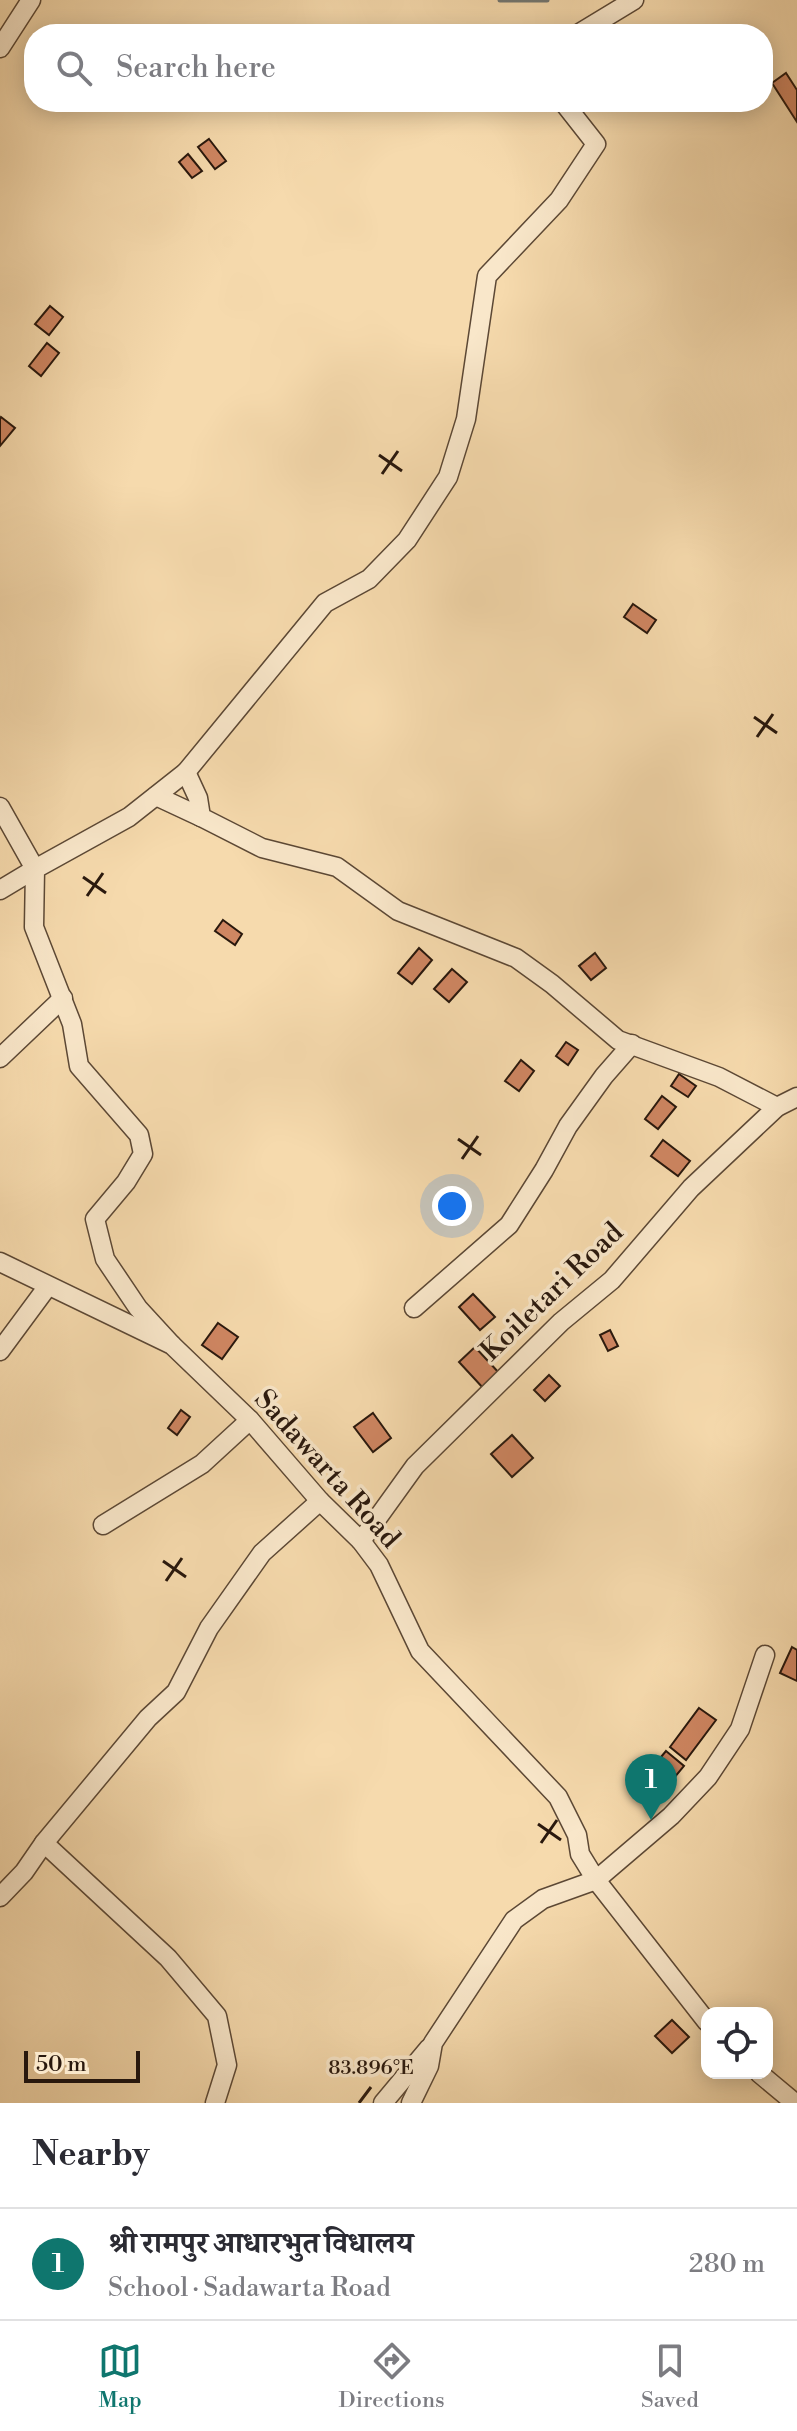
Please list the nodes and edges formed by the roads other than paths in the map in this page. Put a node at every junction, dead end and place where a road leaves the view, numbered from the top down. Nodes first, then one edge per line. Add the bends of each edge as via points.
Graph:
1 (31, 0) edge
2 (634, 0) edge
3 (594, 24) edge
4 (0, 48) edge
5 (571, 112) edge
6 (186, 772) junction
7 (156, 796) junction
8 (0, 807) edge
9 (201, 817) junction
10 (35, 869) junction
11 (0, 890) edge
12 (63, 998) junction
13 (632, 1044) junction
14 (0, 1058) edge
15 (797, 1097) edge
16 (777, 1107) junction
17 (0, 1262) edge
18 (48, 1286) junction
19 (414, 1308) dead end
20 (172, 1345) junction
21 (0, 1351) edge
22 (250, 1420) junction
23 (320, 1501) junction
24 (103, 1525) dead end
25 (361, 1541) junction
26 (765, 1655) dead end
27 (44, 1843) junction
28 (596, 1880) junction
29 (0, 1897) edge
30 (701, 2014) edge
31 (433, 2043) junction
32 (766, 2079) edge
33 (215, 2103) edge
34 (383, 2103) edge
35 (411, 2103) edge
36 (795, 2103) edge

1 - 4 street
2 - 3 street
5 - 6 street via 596,144 559,200 487,276 466,419 448,477 407,540 369,579 325,603
6 - 7 street
6 - 9 street
7 - 9 street
7 - 10 street via 129,817
8 - 10 street
9 - 13 street via 262,848 337,867 398,911 516,958 618,1040
10 - 11 street
10 - 12 street via 34,927
12 - 14 street
12 - 20 street via 79,1066 139,1135 143,1154 95,1219 105,1259 138,1308
13 - 16 street via 719,1077
13 - 19 street via 568,1126 509,1225
15 - 16 street, Koiletari Road
16 - 25 street, Koiletari Road via 691,1188 612,1280 561,1322 415,1466
17 - 18 street, Sadawarta Road
18 - 20 street, Sadawarta Road
18 - 21 street
20 - 22 street, Sadawarta Road
22 - 23 street, Sadawarta Road
22 - 24 street via 202,1464
23 - 25 street, Sadawarta Road
23 - 27 street via 262,1553 209,1628 176,1692
25 - 28 street, Sadawarta Road via 379,1565 420,1651 558,1797
26 - 28 street via 740,1729 708,1777
27 - 29 street
27 - 33 street via 168,1958 217,2016 227,2065
28 - 30 street, Sadawarta Road
28 - 31 street via 543,1899 514,1920
31 - 34 street
31 - 35 street via 429,2066
32 - 36 street

